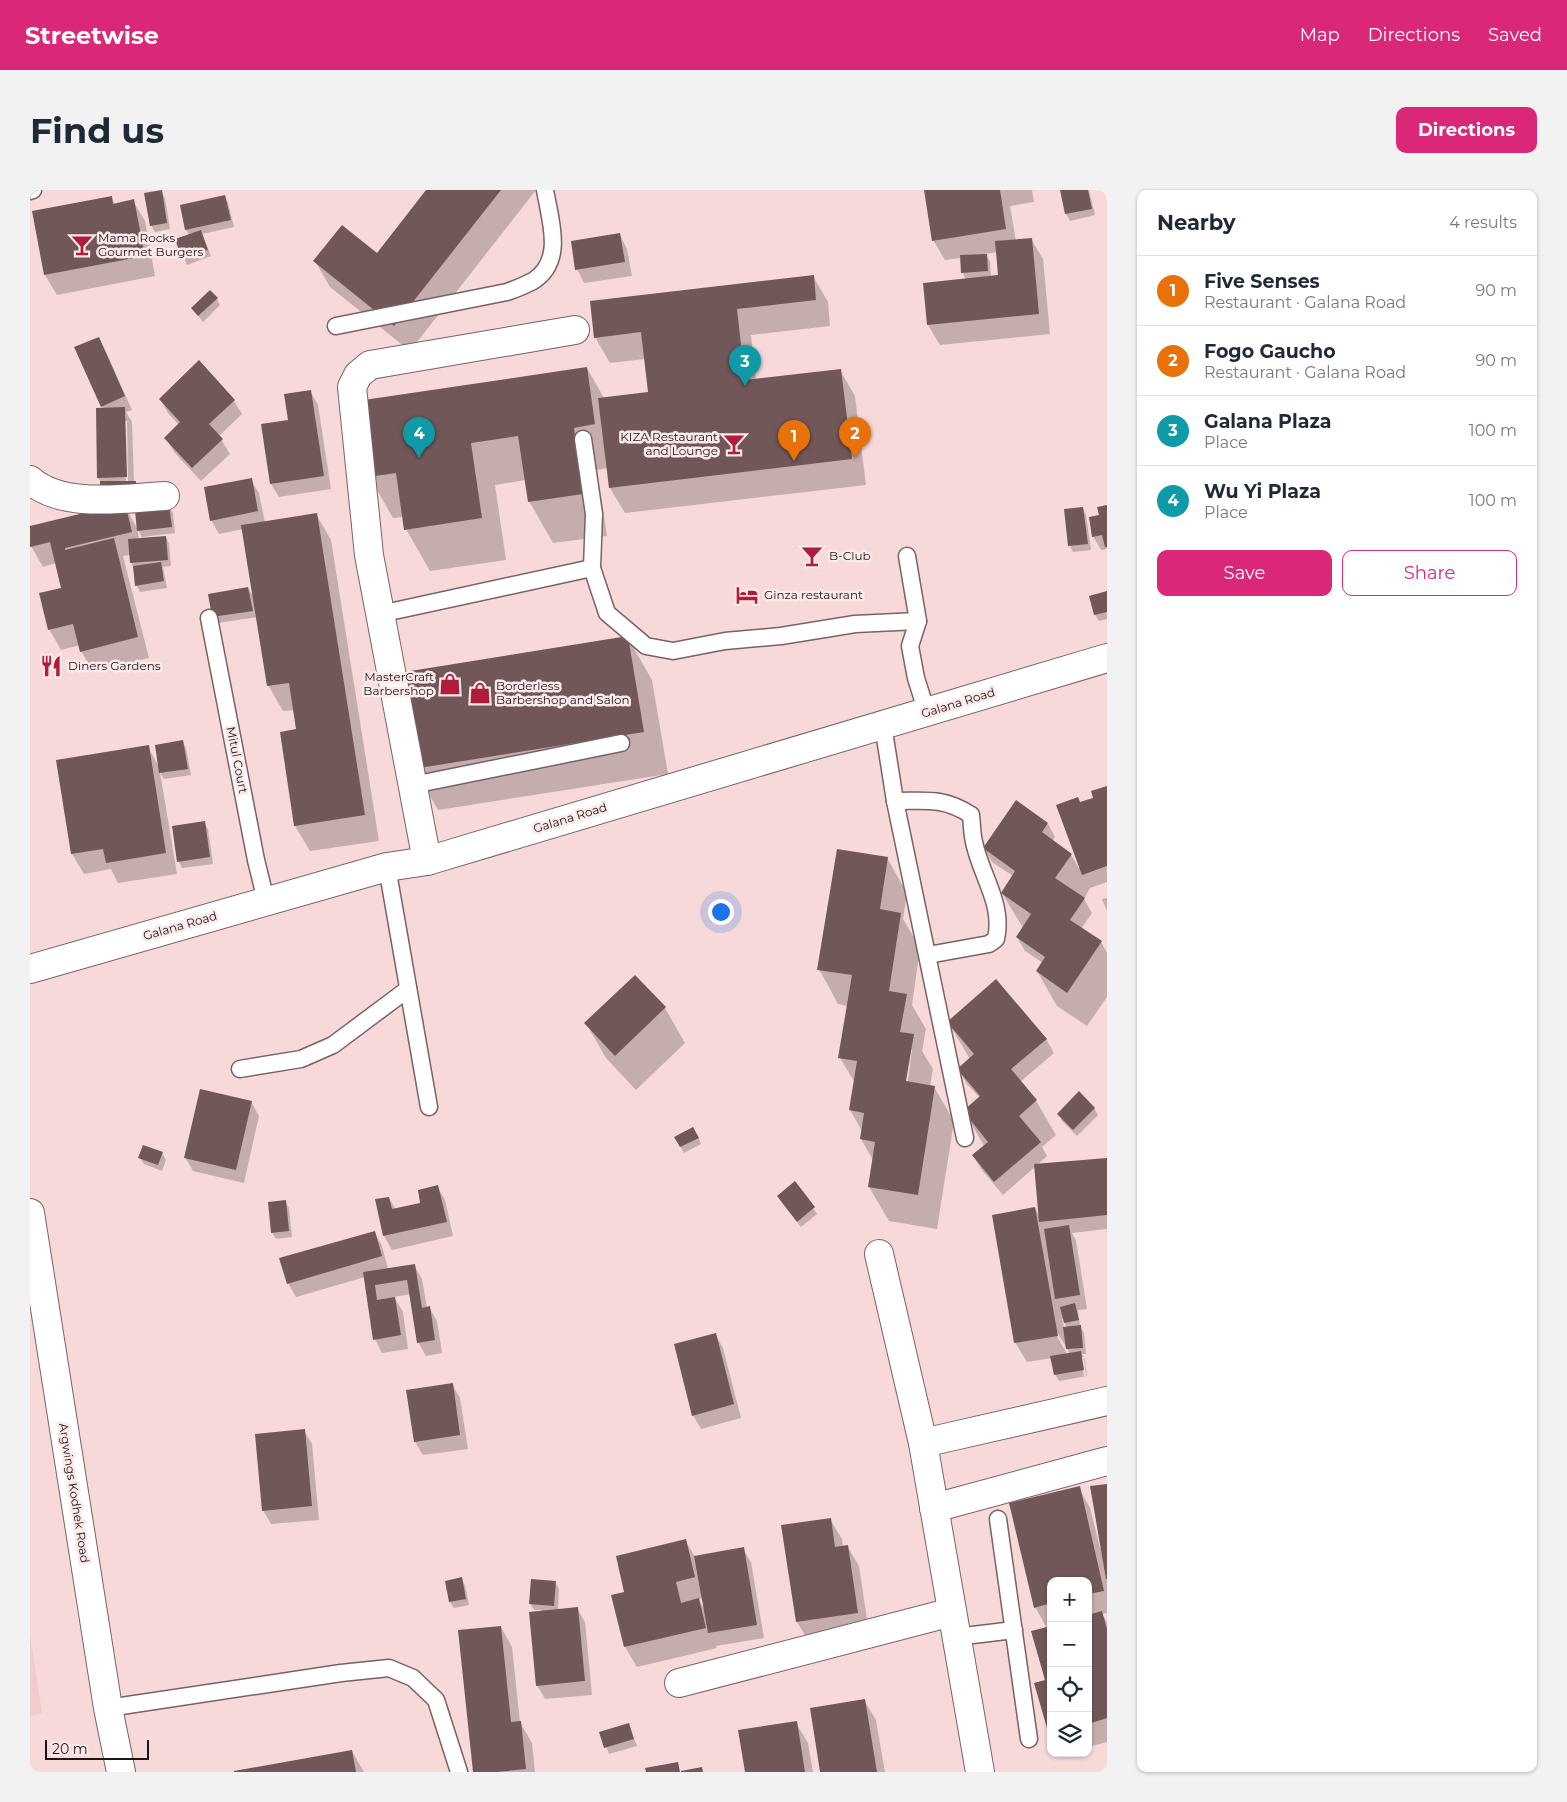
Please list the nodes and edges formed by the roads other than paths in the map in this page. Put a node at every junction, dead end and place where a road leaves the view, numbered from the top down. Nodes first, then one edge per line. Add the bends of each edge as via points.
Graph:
1 (545, 190) edge
2 (336, 326) dead end
3 (575, 330) dead end
4 (583, 439) dead end
5 (30, 480) edge
6 (166, 496) dead end
7 (907, 556) dead end
8 (592, 568) junction
9 (380, 614) junction
10 (209, 618) dead end
11 (918, 621) junction
12 (1107, 658) edge
13 (926, 713) junction
14 (883, 725) junction
15 (621, 743) dead end
16 (413, 785) junction
17 (895, 801) junction
18 (427, 860) junction
19 (387, 867) junction
20 (266, 901) junction
21 (928, 955) junction
22 (30, 969) edge
23 (408, 989) junction
24 (240, 1069) dead end
25 (429, 1107) dead end
26 (965, 1138) dead end
27 (30, 1213) edge
28 (879, 1254) dead end
29 (1107, 1401) edge
30 (923, 1443) junction
31 (1107, 1461) edge
32 (934, 1508) junction
33 (998, 1519) dead end
34 (954, 1625) junction
35 (1014, 1630) junction
36 (679, 1683) dead end
37 (108, 1708) junction
38 (1029, 1739) dead end
39 (121, 1772) edge
40 (459, 1772) edge
41 (980, 1772) edge

1 - 2 lane via 554,243 548,267 534,280 507,292
3 - 9 street via 370,365 358,375 352,387 369,555
4 - 8 lane via 594,514
5 - 6 street via 62,497 93,500
7 - 11 lane
8 - 9 lane
8 - 11 lane via 606,613 646,646 673,651 855,624
9 - 16 street
10 - 20 lane, Mitul Court
11 - 13 lane via 910,646
12 - 13 street, Galana Road
13 - 14 street, Galana Road
14 - 17 lane
14 - 18 street, Galana Road
15 - 16 lane
16 - 18 street
17 - 21 lane
17 - 21 lane via 940,800 971,815 974,843 998,913 996,939 989,944
18 - 19 street, Galana Road
19 - 20 street, Galana Road
19 - 23 lane
20 - 22 street, Galana Road
21 - 26 lane
23 - 24 lane via 333,1045 301,1059
23 - 25 lane
27 - 37 street, Argwings Kodhek Road
28 - 30 street
29 - 30 street
30 - 32 street
31 - 32 street
32 - 34 street
33 - 35 lane
34 - 35 lane
34 - 36 street
34 - 41 street
35 - 38 lane
37 - 39 street, Argwings Kodhek Road
37 - 40 lane via 389,1668 413,1678 436,1700

